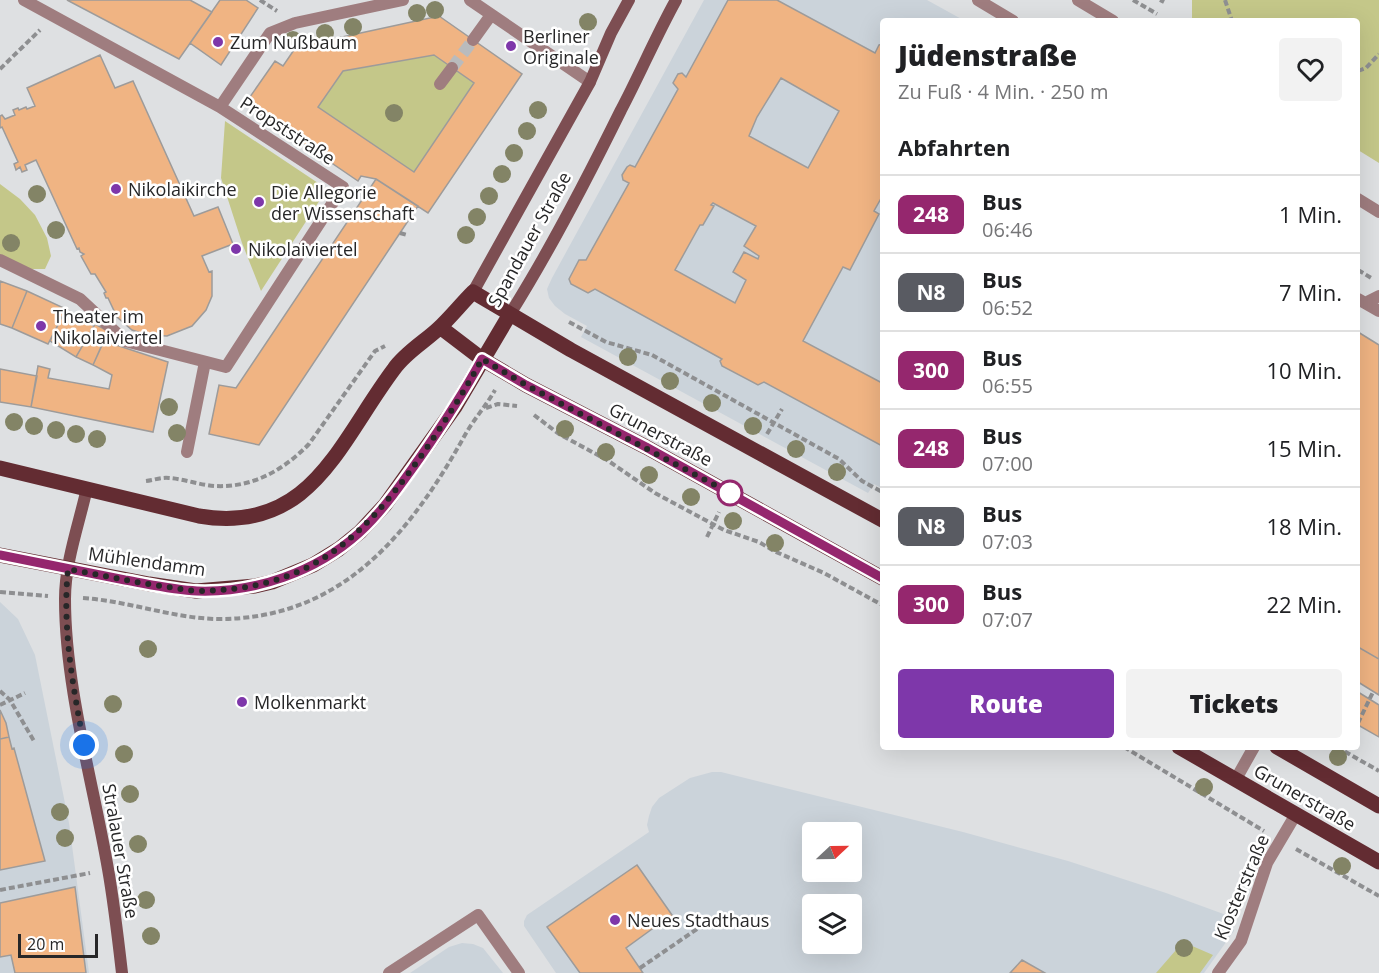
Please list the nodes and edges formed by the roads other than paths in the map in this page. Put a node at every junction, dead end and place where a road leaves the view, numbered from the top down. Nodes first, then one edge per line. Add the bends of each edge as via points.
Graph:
1 (24, 0) edge
2 (403, 0) edge
3 (470, 0) edge
4 (629, 0) edge
5 (676, 0) edge
6 (978, 0) edge
7 (1078, 0) edge
8 (491, 15) junction
9 (1009, 18) edge
10 (1108, 18) edge
11 (473, 40) tunnel mouth
12 (452, 68) tunnel mouth
13 (590, 82) junction
14 (440, 84) dead end
15 (220, 107) junction
16 (1360, 200) edge
17 (1379, 212) edge
18 (0, 260) edge
19 (473, 292) junction
20 (1379, 296) edge
21 (1361, 301) edge
22 (1379, 311) edge
23 (510, 314) junction
24 (440, 327) junction
25 (482, 359) junction
26 (205, 362) junction
27 (187, 452) dead end
28 (0, 468) edge
29 (399, 487) joint
30 (87, 488) junction
31 (880, 519) edge
32 (0, 555) edge
33 (68, 569) junction
34 (880, 577) edge
35 (1184, 750) edge
36 (1252, 750) edge
37 (1282, 750) edge
38 (1236, 779) junction
39 (1379, 806) edge
40 (1296, 814) junction
41 (1379, 862) edge
42 (122, 973) edge
43 (389, 973) edge
44 (519, 973) edge
45 (1218, 973) edge

1 - 15 street, Propststraße
2 - 15 street via 295,23 270,33
3 - 8 street
4 - 13 main road, Spandauer Straße
5 - 23 main road, Spandauer Straße via 540,265
6 - 9 street
7 - 10 street
8 - 11 street
8 - 13 street
12 - 14 street
13 - 19 main road, Spandauer Straße
15 - 26 street, Propststraße via 343,187 226,367
16 - 17 street
18 - 26 street via 80,299 125,340
19 - 23 main road, Grunerstraße
19 - 24 main road, Spandauer Straße
20 - 21 street
21 - 22 street
23 - 25 main road, Spandauer Straße
23 - 31 main road, Grunerstraße
24 - 25 main road, Grunerstraße
24 - 30 main road, Spandauer Straße via 395,367 354,429 307,489 287,504 250,517 216,519
25 - 29 main road, Spandauer Straße via 456,407
25 - 34 main road, Grunerstraße
26 - 27 street
28 - 30 main road
29 - 33 main road, Mühlendamm via 360,532 339,549 272,582 196,591
30 - 33 main road, Stralauer Straße
32 - 33 main road, Mühlendamm
33 - 42 main road, Stralauer Straße via 68,648 108,870
35 - 38 main road, Grunerstraße
36 - 38 street
37 - 39 main road, Grunerstraße
38 - 40 main road, Grunerstraße
40 - 41 main road, Grunerstraße
40 - 45 street, Klosterstraße via 1268,863 1241,940
43 - 44 street via 478,915

